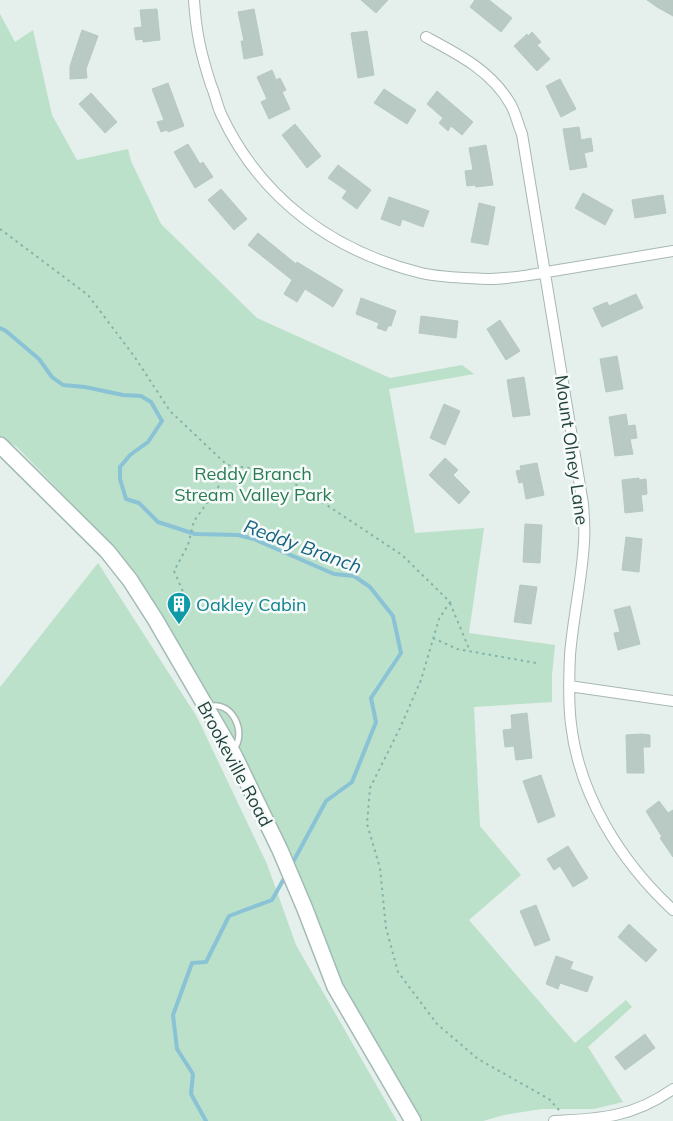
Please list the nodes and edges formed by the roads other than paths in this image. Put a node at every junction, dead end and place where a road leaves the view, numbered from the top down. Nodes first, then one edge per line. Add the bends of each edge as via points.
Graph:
1 (194, 0) edge
2 (426, 37) dead end
3 (673, 251) edge
4 (545, 272) junction
5 (0, 445) edge
6 (569, 686) junction
7 (673, 701) edge
8 (673, 910) edge
9 (673, 1089) edge
10 (569, 1120) edge
11 (413, 1121) edge
12 (554, 1121) edge

1 - 4 street via 200,50 221,113 244,155 292,210 331,238 371,258 422,273 491,279
2 - 4 street, Mount Olney Lane via 482,71 511,105 522,134
3 - 4 street
4 - 6 street, Mount Olney Lane via 583,504 584,542
5 - 11 street, Brookeville Road via 108,551 130,580 232,751 280,850 335,988
6 - 7 street
6 - 8 street, Mount Olney Lane via 571,724 595,805 634,869
9 - 10 street via 628,1112 603,1119
10 - 12 street

